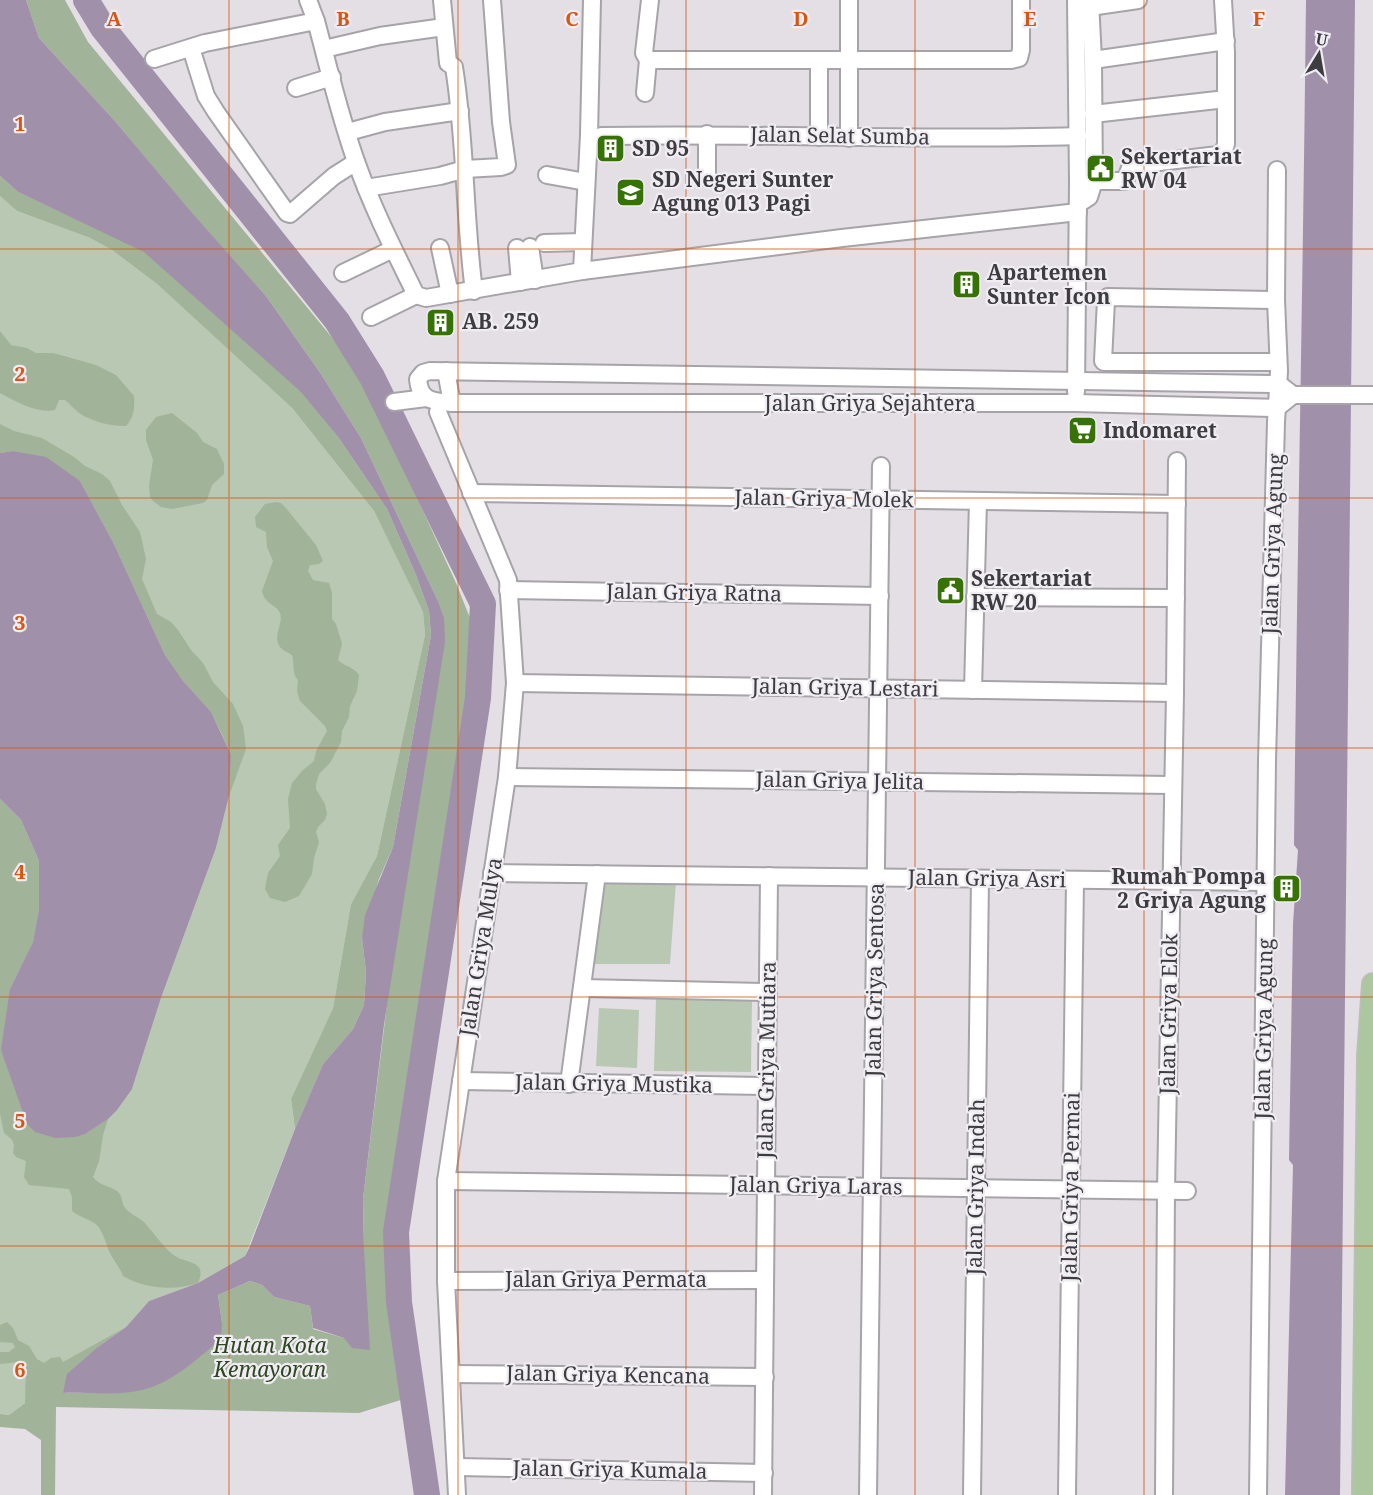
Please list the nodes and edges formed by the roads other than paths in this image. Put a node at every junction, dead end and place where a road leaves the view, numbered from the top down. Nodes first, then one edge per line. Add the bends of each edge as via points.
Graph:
1 (308, 0) edge
2 (442, 0) edge
3 (492, 0) edge
4 (592, 0) edge
5 (650, 0) edge
6 (849, 0) edge
7 (1021, 0) edge
8 (1138, 0) edge
9 (1223, 0) edge
10 (1085, 2) edge
11 (316, 21) junction
12 (444, 27) junction
13 (1226, 41) junction
14 (191, 48) junction
15 (324, 49) junction
16 (154, 59) dead end
17 (648, 60) junction
18 (1093, 60) junction
19 (819, 62) junction
20 (849, 62) junction
21 (332, 77) junction
22 (296, 88) dead end
23 (645, 93) dead end
24 (1226, 99) junction
25 (460, 111) junction
26 (1093, 114) junction
27 (348, 132) junction
28 (707, 134) junction
29 (601, 136) dead end
30 (1078, 136) junction
31 (819, 137) junction
32 (849, 138) junction
33 (356, 162) junction
34 (465, 169) junction
35 (1277, 170) dead end
36 (547, 175) dead end
37 (707, 178) dead end
38 (1094, 181) junction
39 (586, 182) junction
40 (366, 188) junction
41 (1078, 208) junction
42 (583, 242) junction
43 (440, 248) dead end
44 (393, 249) junction
45 (582, 271) junction
46 (343, 273) dead end
47 (527, 281) junction
48 (474, 291) junction
49 (450, 294) junction
50 (416, 295) junction
51 (1276, 300) junction
52 (370, 317) dead end
53 (1278, 362) junction
54 (446, 371) junction
55 (1076, 382) junction
56 (1279, 384) junction
57 (1296, 395) junction
58 (1367, 395) edge
59 (426, 398) junction
60 (394, 402) dead end
61 (1075, 404) junction
62 (445, 407) junction
63 (1276, 408) junction
64 (1176, 461) dead end
65 (881, 466) dead end
66 (471, 493) junction
67 (882, 500) junction
68 (978, 501) junction
69 (1177, 504) junction
70 (508, 590) junction
71 (880, 596) junction
72 (975, 597) junction
73 (1176, 598) junction
74 (515, 683) junction
75 (879, 688) junction
76 (973, 690) junction
77 (1175, 693) junction
78 (507, 777) junction
79 (878, 782) junction
80 (1172, 785) junction
81 (492, 873) junction
82 (597, 874) junction
83 (769, 876) junction
84 (877, 878) junction
85 (980, 879) junction
86 (1075, 880) junction
87 (1171, 881) junction
88 (1266, 882) junction
89 (1373, 984) edge
90 (582, 988) junction
91 (768, 992) junction
92 (461, 1081) junction
93 (569, 1084) junction
94 (767, 1086) junction
95 (446, 1181) junction
96 (766, 1185) junction
97 (872, 1186) junction
98 (976, 1188) junction
99 (1071, 1189) junction
100 (1166, 1190) junction
101 (1187, 1191) dead end
102 (765, 1280) junction
103 (446, 1281) junction
104 (1369, 1309) edge
105 (451, 1374) junction
106 (765, 1377) junction
107 (457, 1467) junction
108 (764, 1473) junction
109 (457, 1495) edge
110 (764, 1495) edge
111 (868, 1495) edge
112 (972, 1495) edge
113 (1067, 1495) edge
114 (1164, 1495) edge
115 (1258, 1495) edge
116 (1363, 1495) edge

1 - 11 street
2 - 12 street
3 - 34 street via 501,122 508,162 501,168
4 - 39 street
5 - 17 street via 644,53
6 - 20 street
7 - 20 street via 1019,58
8 - 10 street
9 - 13 street
10 - 18 street
10 - 30 street
11 - 14 street
11 - 15 street
12 - 15 street
12 - 25 street
13 - 18 street
13 - 24 street
14 - 16 street
14 - 33 street via 206,96 287,213
15 - 21 street
17 - 19 street
17 - 23 street
18 - 26 street
19 - 20 street
19 - 31 street
20 - 32 street
21 - 22 street
21 - 27 street
24 - 26 street
24 - 38 street via 1226,144 1218,155 1134,165 1125,181
25 - 27 street via 385,122
25 - 34 street
26 - 38 street
27 - 33 street
28 - 29 street, Jalan Selat Sumba
28 - 31 street, Jalan Selat Sumba
28 - 37 street
30 - 32 street, Jalan Selat Sumba
30 - 41 street
31 - 32 street, Jalan Selat Sumba
33 - 40 street
34 - 40 street
34 - 48 street
35 - 51 street
36 - 39 street
38 - 41 street via 1089,197
39 - 42 street
40 - 44 street
41 - 45 street
41 - 55 street
42 - 45 street
42 - 47 street via 530,246
43 - 49 street
44 - 46 street
44 - 50 street
45 - 47 street
47 - 48 street
48 - 49 street
49 - 50 street via 426,298
50 - 52 street
51 - 53 street
51 - 53 street via 1108,297 1103,361
53 - 56 street
54 - 55 street, Jalan Griya Sejahtera
54 - 59 street, Jalan Griya Sejahtera via 423,373 418,379 420,392
54 - 62 street, Jalan Griya Mulya
55 - 56 street, Jalan Griya Sejahtera
55 - 61 street
56 - 57 street
56 - 63 street, Jalan Griya Agung
57 - 58 street
57 - 63 street
59 - 60 street, Jalan Griya Sejahtera
59 - 62 street, Jalan Griya Sejahtera
61 - 62 street, Jalan Griya Sejahtera
61 - 63 street, Jalan Griya Sejahtera
62 - 66 street, Jalan Griya Mulya
63 - 88 street, Jalan Griya Agung
64 - 69 street, Jalan Griya Elok
65 - 67 street, Jalan Griya Sentosa
66 - 67 street, Jalan Griya Molek
66 - 70 street, Jalan Griya Mulya via 508,580
67 - 68 street, Jalan Griya Molek
67 - 71 street, Jalan Griya Sentosa
68 - 69 street, Jalan Griya Molek
68 - 72 street
69 - 73 street, Jalan Griya Elok
70 - 71 street, Jalan Griya Ratna
70 - 74 street, Jalan Griya Mulya
71 - 75 street, Jalan Griya Sentosa
72 - 73 street
72 - 76 street
73 - 77 street, Jalan Griya Elok
74 - 75 street, Jalan Griya Lestari
74 - 78 street, Jalan Griya Mulya
75 - 76 street, Jalan Griya Lestari
75 - 79 street, Jalan Griya Sentosa
76 - 77 street, Jalan Griya Lestari
77 - 80 street, Jalan Griya Elok
78 - 79 street, Jalan Griya Jelita
78 - 81 street, Jalan Griya Mulya
79 - 80 street, Jalan Griya Jelita
79 - 84 street, Jalan Griya Sentosa
80 - 87 street, Jalan Griya Elok
81 - 82 street, Jalan Griya Asri
81 - 92 street, Jalan Griya Mulya
82 - 83 street, Jalan Griya Asri
82 - 90 street
83 - 84 street, Jalan Griya Asri
83 - 91 street, Jalan Griya Mutiara
84 - 85 street, Jalan Griya Asri
84 - 97 street, Jalan Griya Sentosa
85 - 86 street, Jalan Griya Asri
85 - 98 street, Jalan Griya Indah
86 - 87 street, Jalan Griya Asri
86 - 99 street, Jalan Griya Permai
87 - 88 street, Jalan Griya Asri
87 - 100 street, Jalan Griya Elok
88 - 115 street, Jalan Griya Agung
89 - 104 main road via 1368,1056
90 - 91 street
90 - 93 street
91 - 94 street, Jalan Griya Mutiara
92 - 93 street, Jalan Griya Mustika
92 - 95 street, Jalan Griya Mulya
93 - 94 street, Jalan Griya Mustika
94 - 96 street, Jalan Griya Mutiara
95 - 96 street, Jalan Griya Laras
95 - 103 street, Jalan Griya Mulya
96 - 97 street, Jalan Griya Laras
96 - 102 street, Jalan Griya Mutiara
97 - 98 street, Jalan Griya Laras
97 - 111 street, Jalan Griya Sentosa
98 - 99 street, Jalan Griya Laras
98 - 112 street, Jalan Griya Indah
99 - 100 street, Jalan Griya Laras
99 - 113 street, Jalan Griya Permai
100 - 101 street, Jalan Griya Laras
100 - 114 street, Jalan Griya Elok
102 - 103 street, Jalan Griya Permata
102 - 106 street, Jalan Griya Mutiara
103 - 105 street, Jalan Griya Mulya
104 - 116 main road
105 - 106 street, Jalan Griya Kencana
105 - 107 street, Jalan Griya Mulya
106 - 108 street, Jalan Griya Mutiara
107 - 108 street, Jalan Griya Kumala
107 - 109 street, Jalan Griya Mulya
108 - 110 street, Jalan Griya Mutiara

